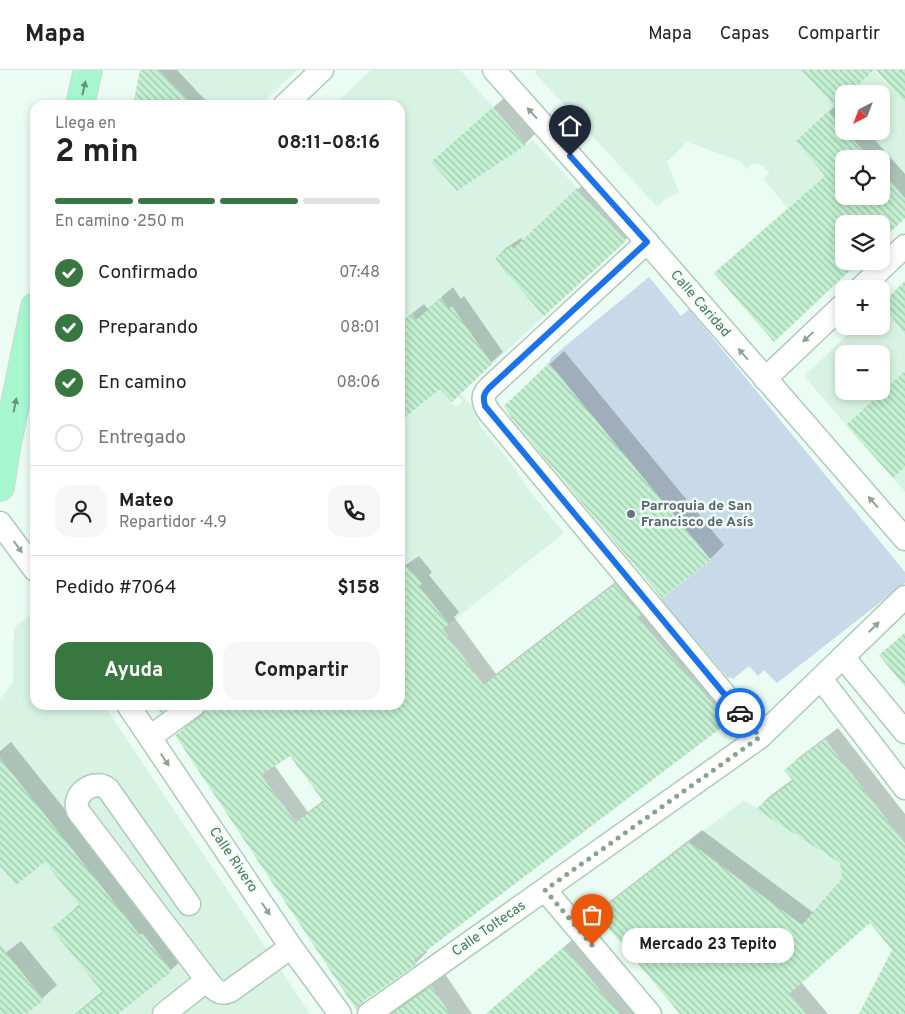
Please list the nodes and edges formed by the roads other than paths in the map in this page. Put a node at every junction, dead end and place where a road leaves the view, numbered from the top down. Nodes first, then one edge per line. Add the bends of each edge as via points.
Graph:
1 (88, 70) edge
2 (322, 70) edge
3 (494, 70) edge
4 (81, 100) edge
5 (290, 100) edge
6 (647, 242) junction
7 (905, 246) edge
8 (869, 280) edge
9 (835, 312) edge
10 (30, 346) edge
11 (764, 379) junction
12 (3, 447) edge
13 (0, 488) edge
14 (0, 523) edge
15 (905, 539) edge
16 (30, 563) edge
17 (905, 597) edge
18 (843, 658) junction
19 (820, 679) junction
20 (131, 710) edge
21 (187, 710) edge
22 (905, 732) edge
23 (150, 737) junction
24 (760, 737) junction
25 (902, 778) edge
26 (545, 890) junction
27 (189, 904) dead end
28 (292, 947) junction
29 (207, 980) junction
30 (164, 1014) edge
31 (340, 1014) edge
32 (370, 1014) edge
33 (650, 1014) edge

4 -> 1 main road
2 - 5 street
6 -> 3 street, Calle Caridad
11 -> 6 street, Calle Caridad
6 - 24 street via 489,388 483,400 490,413
7 - 8 street
9 -> 11 street
12 -> 10 main road
15 -> 11 street, Calle Caridad
12 - 13 main road
14 -> 16 street
18 -> 17 street
18 - 19 street, Calle Toltecas
18 - 22 street
19 - 24 street, Calle Toltecas
19 - 25 street
20 - 23 street, Calle Rivero
21 - 23 street
23 -> 28 street, Calle Rivero
24 - 26 street, Calle Toltecas
26 - 32 street, Calle Toltecas
26 - 33 street
27 - 29 street via 108,789 97,784 80,794 76,799 78,811
28 - 29 street via 225,993 219,992
28 - 31 street, Calle Rivero
29 - 30 street

